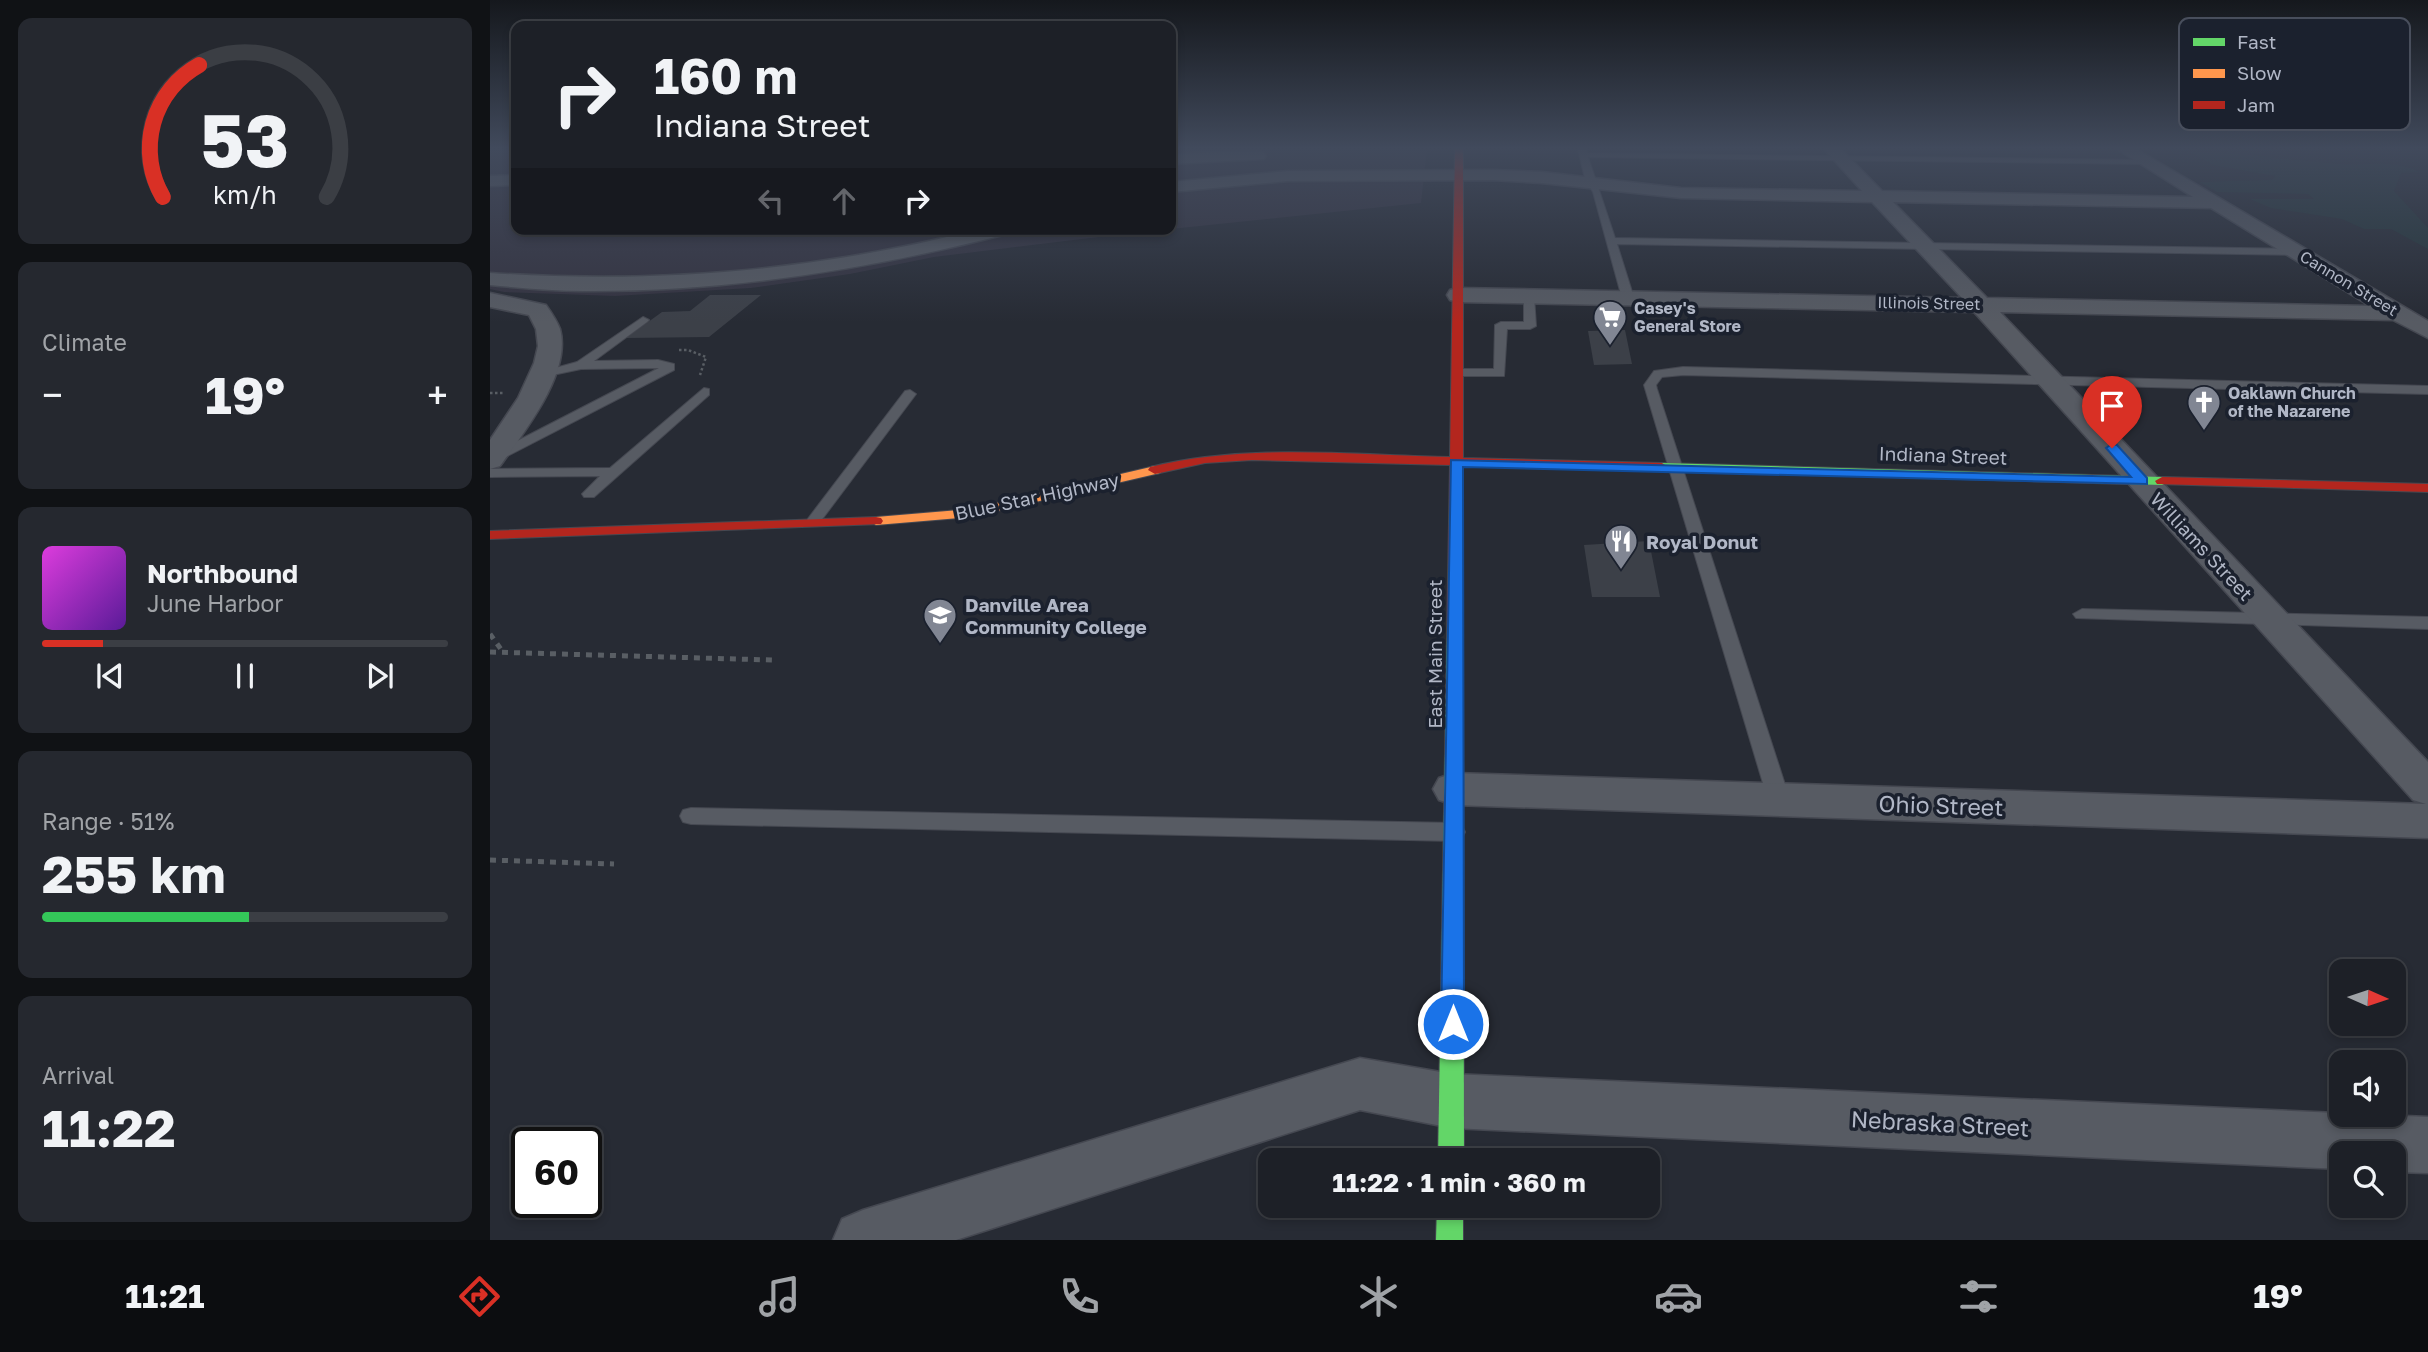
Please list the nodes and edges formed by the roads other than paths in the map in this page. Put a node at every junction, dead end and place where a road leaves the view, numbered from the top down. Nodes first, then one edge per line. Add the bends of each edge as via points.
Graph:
1 (1459, 207) edge
2 (1600, 207) edge
3 (1886, 207) edge
4 (2221, 207) edge
5 (983, 235) edge
6 (1612, 241) junction
7 (1922, 245) junction
8 (2297, 252) junction
9 (490, 279) edge
10 (1458, 295) junction
11 (1529, 296) junction
12 (1628, 298) junction
13 (490, 300) edge
14 (1978, 304) junction
15 (2399, 313) junction
16 (643, 320) dead end
17 (2428, 331) edge
18 (581, 365) junction
19 (543, 373) junction
20 (1457, 373) junction
21 (2051, 379) junction
22 (2428, 390) edge
23 (704, 392) dead end
24 (910, 394) dead end
25 (490, 460) edge
26 (1456, 463) junction
27 (1678, 469) junction
28 (613, 472) junction
29 (490, 473) edge
30 (2142, 481) junction
31 (2428, 488) edge
32 (589, 494) dead end
33 (812, 523) junction
34 (490, 535) edge
35 (2082, 614) dead end
36 (2268, 617) junction
37 (2428, 623) edge
38 (1454, 789) junction
39 (2428, 789) edge
40 (1779, 800) junction
41 (691, 816) dead end
42 (2428, 821) edge
43 (1454, 832) junction
44 (1452, 1101) junction
45 (2428, 1145) edge
46 (1451, 1148) edge
47 (1450, 1218) edge
48 (863, 1240) edge
49 (1450, 1240) edge

1 - 10 street, East Main Street
2 - 6 lane
3 - 7 street, Williams Street
4 - 8 street, Cannon Street
5 - 9 street via 927,251 739,279 583,285
6 - 7 lane
6 - 12 lane
7 - 8 lane
7 - 14 street, Williams Street
8 - 15 street, Cannon Street
10 - 11 street, Illinois Street
10 - 20 street, East Main Street
11 - 12 street, Illinois Street
11 - 20 lane via 1530,326 1501,325 1500,373
12 - 14 street, Illinois Street
13 - 19 street via 538,310 548,330
14 - 15 street, Illinois Street
14 - 21 street, Williams Street
15 - 17 street, Cannon Street
16 - 18 lane
18 - 19 lane
18 - 25 lane via 670,367
19 - 25 street via 537,391
20 - 26 street, East Main Street
21 - 22 lane
21 - 27 lane via 1658,374 1650,385
21 - 30 street, Williams Street
23 - 28 lane
24 - 33 lane
26 - 27 street, Indiana Street
26 - 33 street, Blue Star Highway via 1252,456 1205,459 971,513
26 - 38 street, East Main Street
27 - 30 street, Indiana Street
27 - 40 lane
28 - 29 lane
28 - 32 lane
30 - 31 street, Indiana Street
30 - 36 street, Williams Street
33 - 34 street, Blue Star Highway
35 - 36 lane
36 - 37 lane
36 - 39 street, Williams Street
38 - 40 street, Ohio Street
38 - 43 street, East Main Street
40 - 42 street, Ohio Street
41 - 43 lane
43 - 44 street, East Main Street
44 - 45 street, Nebraska Street
44 - 46 street, East Main Street
44 - 48 street, Nebraska Street via 1360,1084
47 - 49 street

